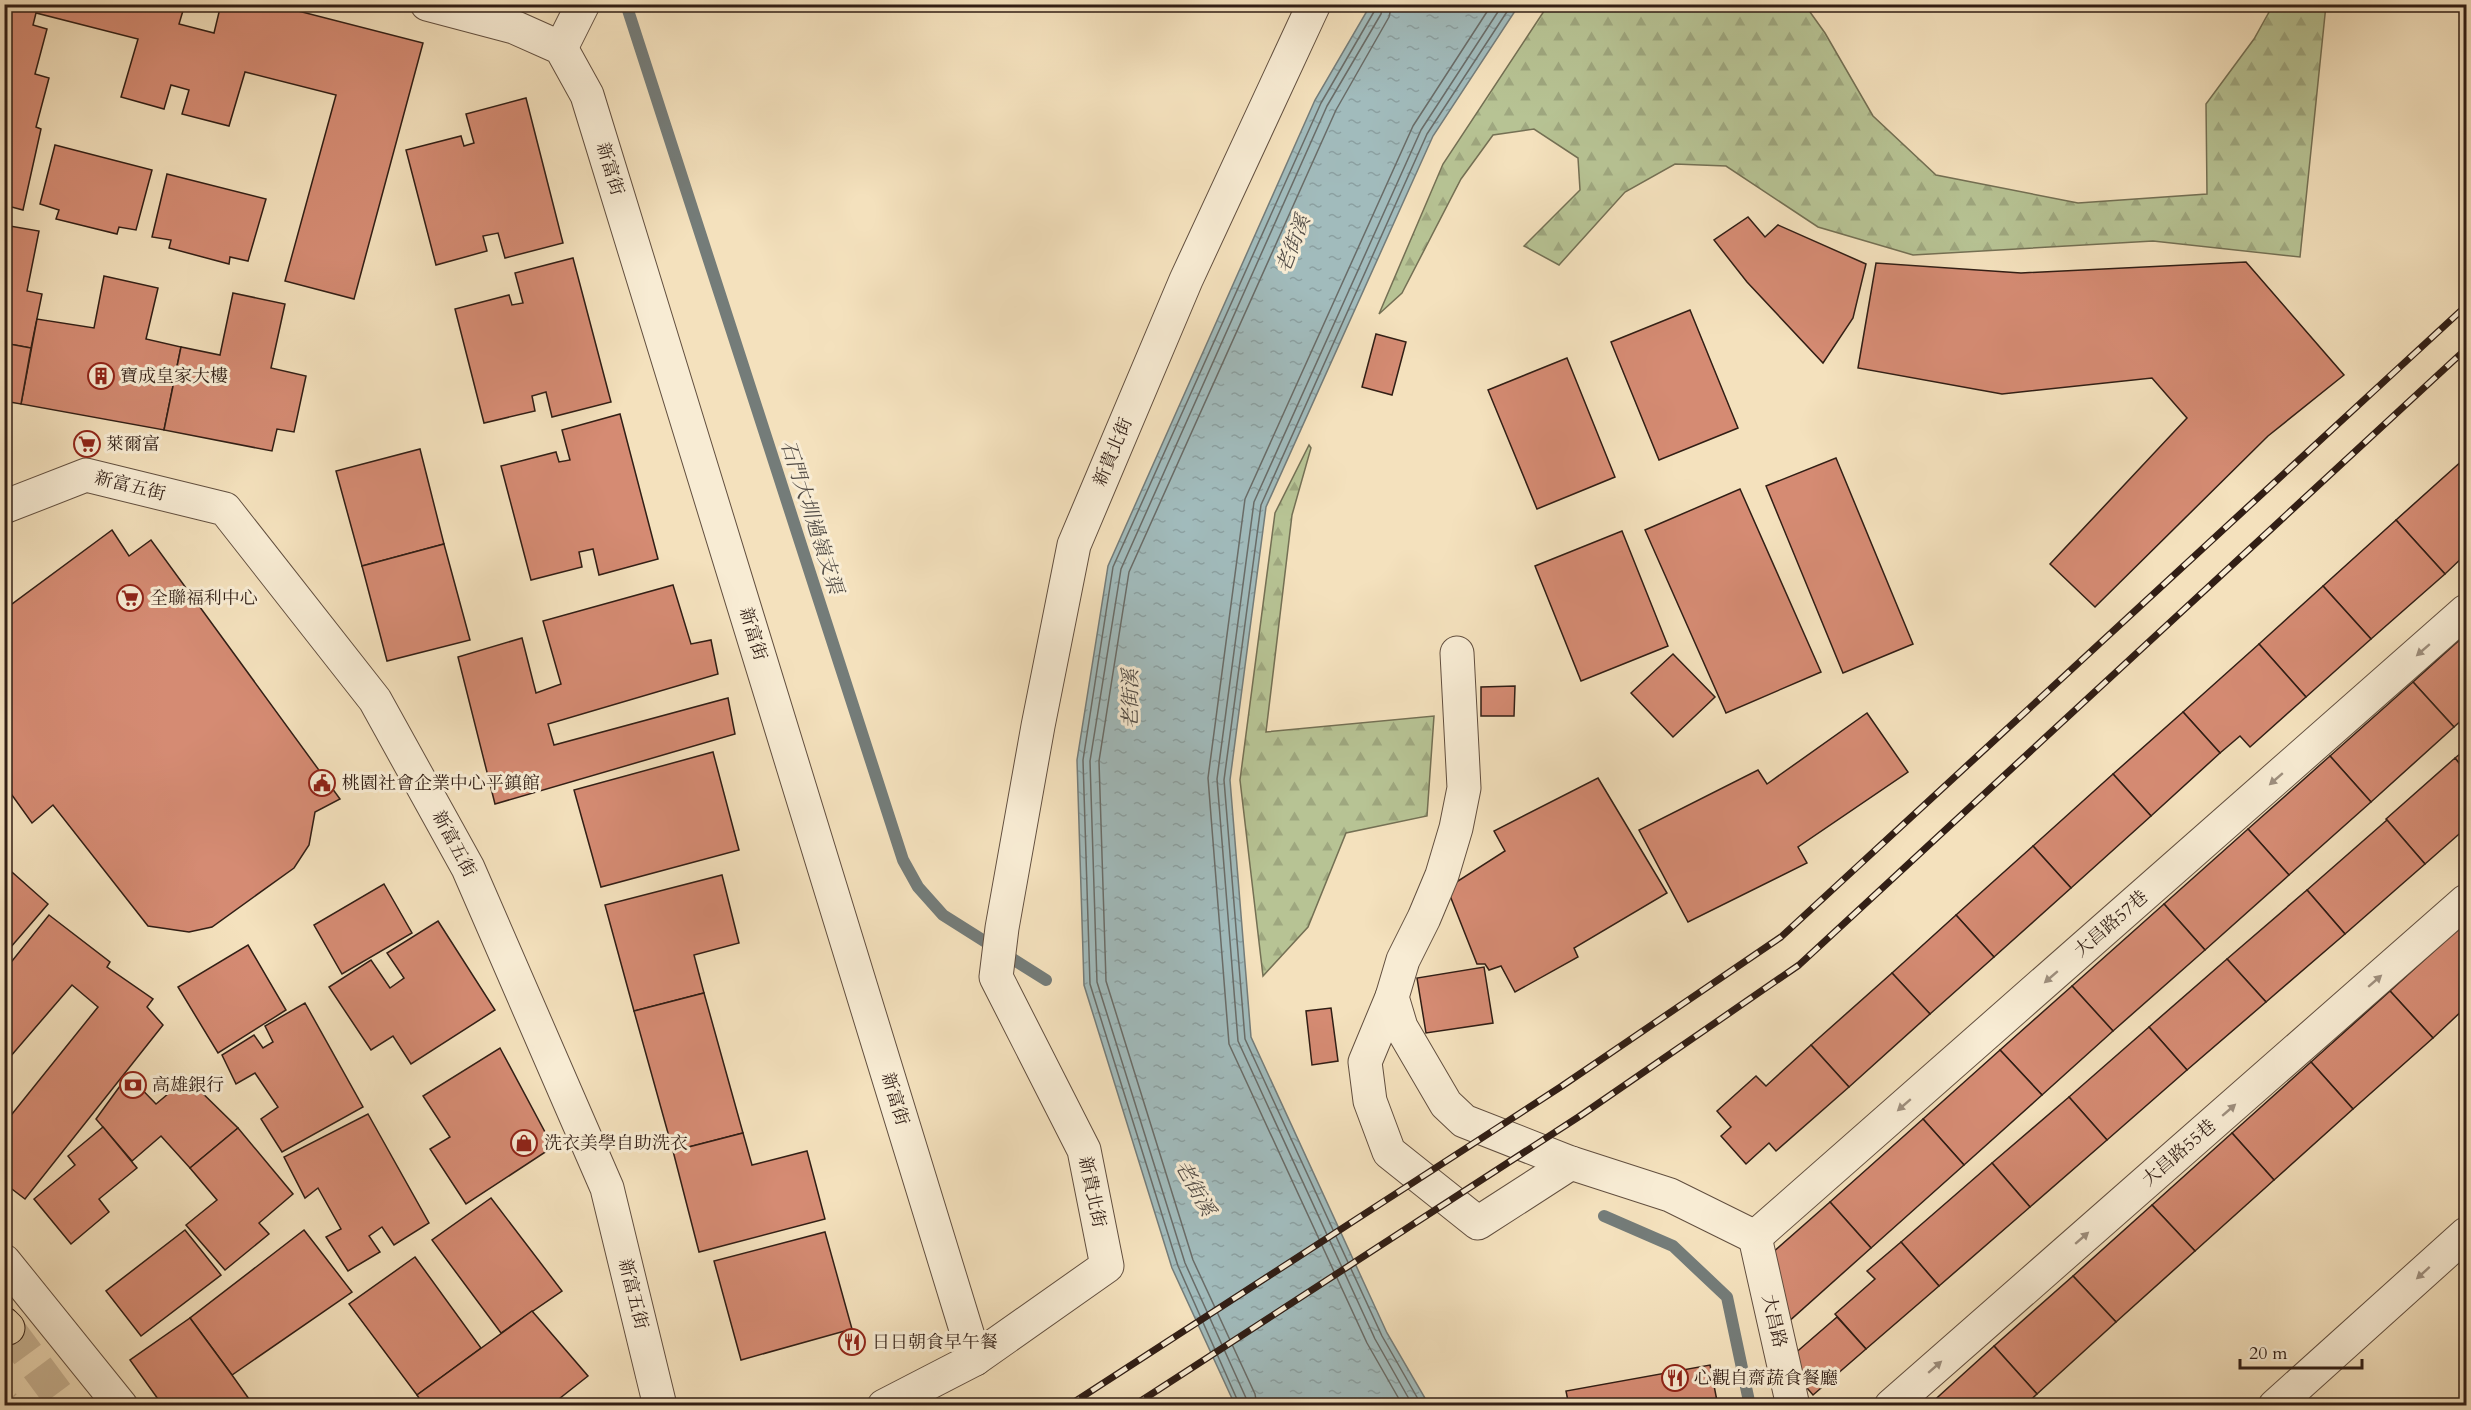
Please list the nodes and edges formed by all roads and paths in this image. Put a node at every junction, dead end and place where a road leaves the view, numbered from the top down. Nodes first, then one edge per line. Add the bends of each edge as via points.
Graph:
1 (427, 4) edge
2 (583, 4) edge
3 (1314, 4) edge
4 (561, 48) junction
5 (4, 507) edge
6 (2466, 611) edge
7 (1457, 653) dead end
8 (2466, 901) edge
9 (1392, 997) junction
10 (1570, 1163) junction
11 (2466, 1234) edge
12 (1755, 1237) junction
13 (4, 1261) edge
14 (975, 1359) junction
15 (121, 1406) edge
16 (660, 1406) edge
17 (884, 1406) edge
18 (1793, 1406) edge
19 (1892, 1406) edge
20 (2275, 1406) edge

1 - 4 street via 514,27
2 - 4 street
3 - 14 street, 新貴北街 via 1186,280 1074,545 1002,928 996,977 1084,1150 1107,1266
4 - 14 street, 新富街 via 587,95
5 - 16 street, 新富五街 via 86,475 225,509 375,700 468,868 607,1188
6 -> 12 street, 大昌路57巷
7 - 9 street via 1464,788 1442,875 1403,960
19 -> 8 street, 大昌路55巷
9 - 10 street via 1401,1027 1446,1104 1464,1121
9 - 10 street via 1365,1062 1370,1101 1389,1152 1478,1223
10 - 12 street via 1670,1195
11 -> 20 street
12 - 18 street, 大昌路
13 - 15 street
14 - 17 street

